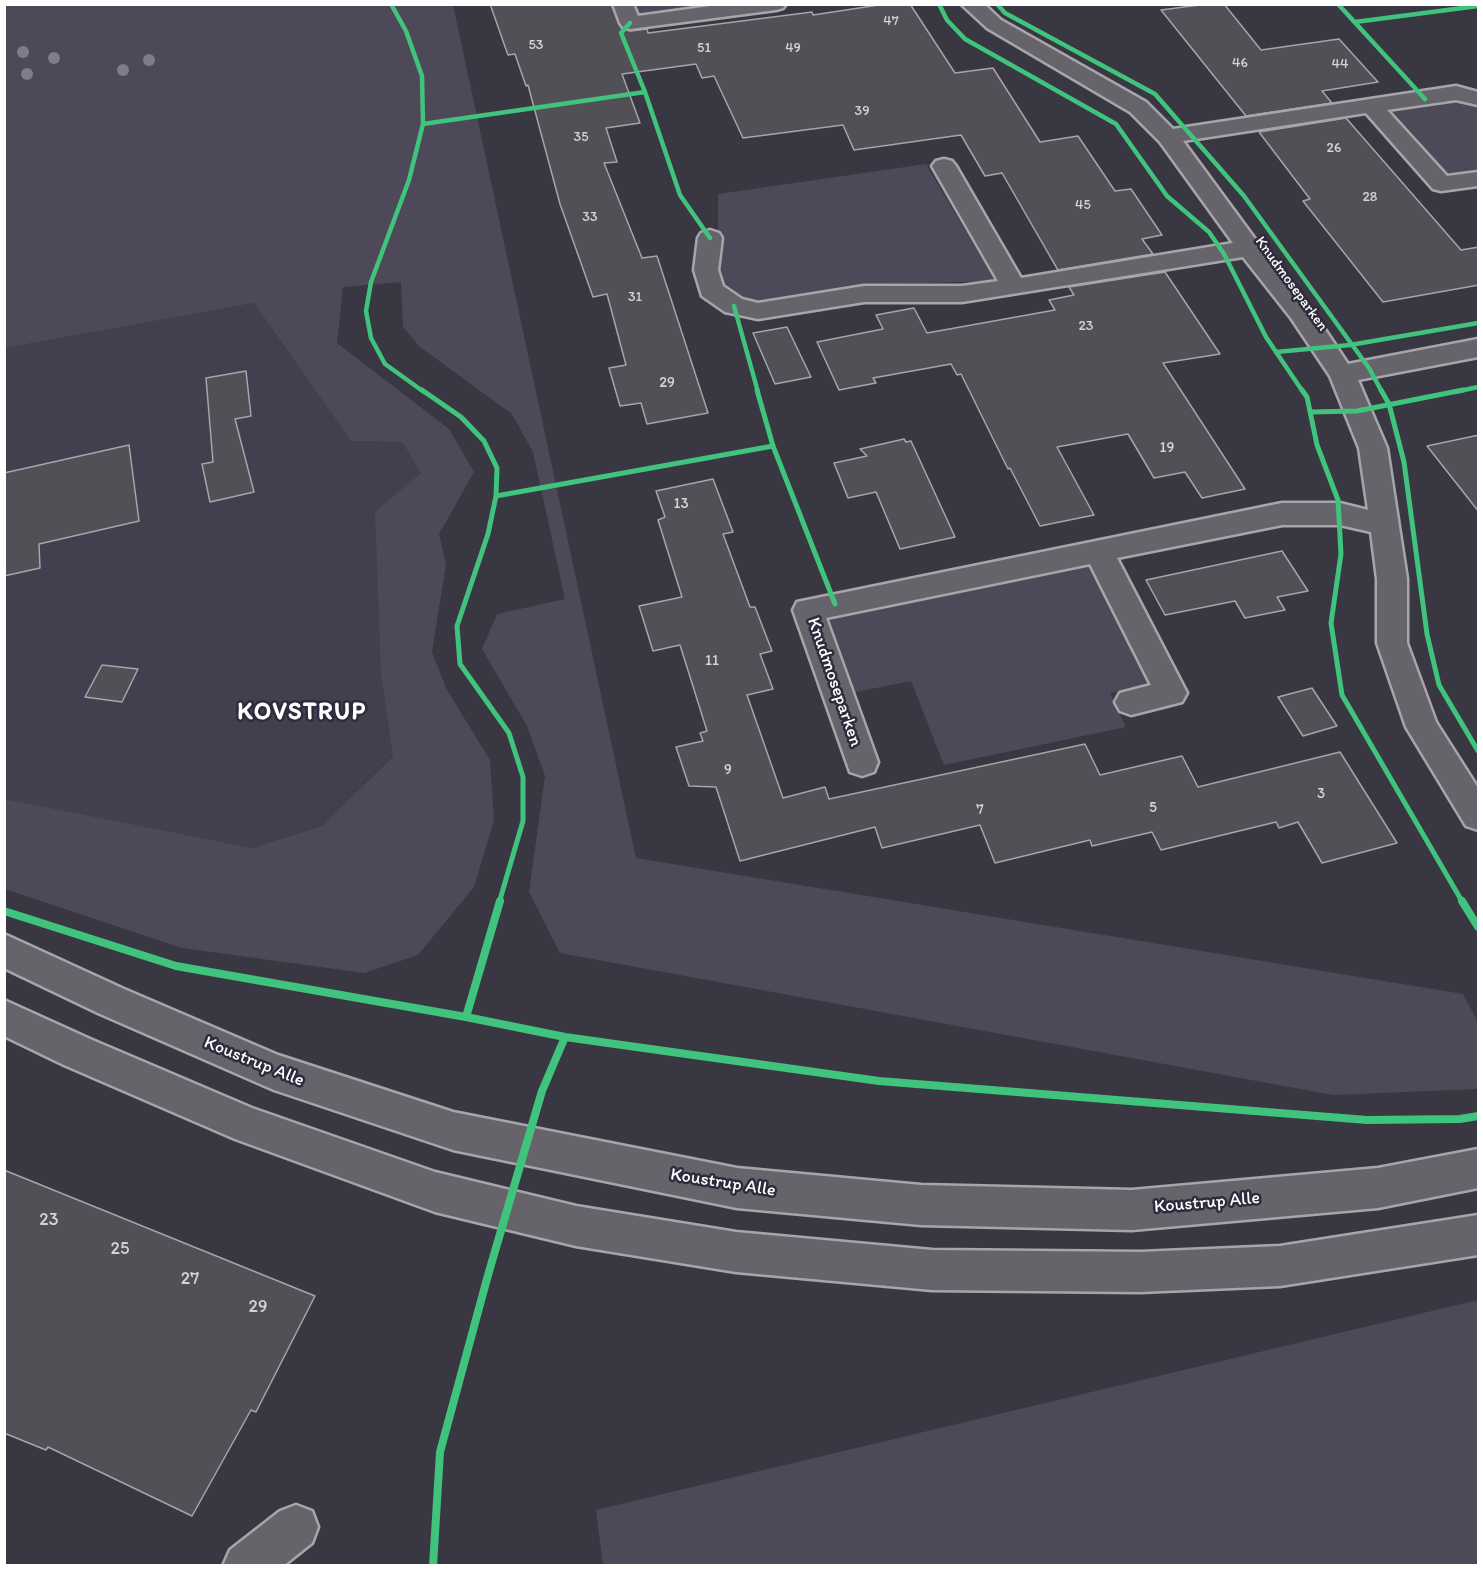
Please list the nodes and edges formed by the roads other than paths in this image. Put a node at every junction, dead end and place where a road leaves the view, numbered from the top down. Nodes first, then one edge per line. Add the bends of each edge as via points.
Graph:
1 (623, 4) edge
2 (776, 4) edge
3 (971, 4) edge
4 (755, 6) edge
5 (1479, 99) edge
6 (1371, 106) junction
7 (1168, 137) junction
8 (944, 166) dead end
9 (1479, 178) edge
10 (710, 238) dead end
11 (1250, 248) junction
12 (1014, 287) junction
13 (1479, 348) edge
14 (1342, 374) junction
15 (1384, 524) junction
16 (1098, 552) junction
17 (1131, 702) dead end
18 (862, 762) dead end
19 (1479, 816) edge
20 (4, 950) edge
21 (4, 1017) edge
22 (1479, 1169) edge
23 (1479, 1235) edge
24 (296, 1527) dead end
25 (246, 1566) edge

1 - 4 street via 630,23
2 - 4 street
3 - 7 street, Knudmoseparken via 994,24 1138,107
5 - 6 street via 1456,93
6 - 7 street
6 - 9 street via 1441,184
7 - 11 street, Knudmoseparken
8 - 12 street
10 - 12 street, Knudmoseparken via 706,270 711,290 734,306 758,311 864,294 962,294
11 - 12 street, Knudmoseparken
11 - 14 street, Knudmoseparken
13 - 14 street
14 - 15 street, Knudmoseparken via 1373,448
15 - 16 street, Knudmoseparken via 1340,514 1282,514
15 - 19 street, Knudmoseparken via 1392,579 1392,643 1422,727
16 - 17 street via 1171,693
16 - 18 street, Knudmoseparken via 808,610
20 - 22 street, Koustrup Alle via 274,1072 442,1128 737,1188 921,1205 1132,1210 1378,1188
21 - 23 street via 249,1126 435,1192 576,1226 736,1252 932,1270 1140,1272 1280,1266
24 - 25 street

